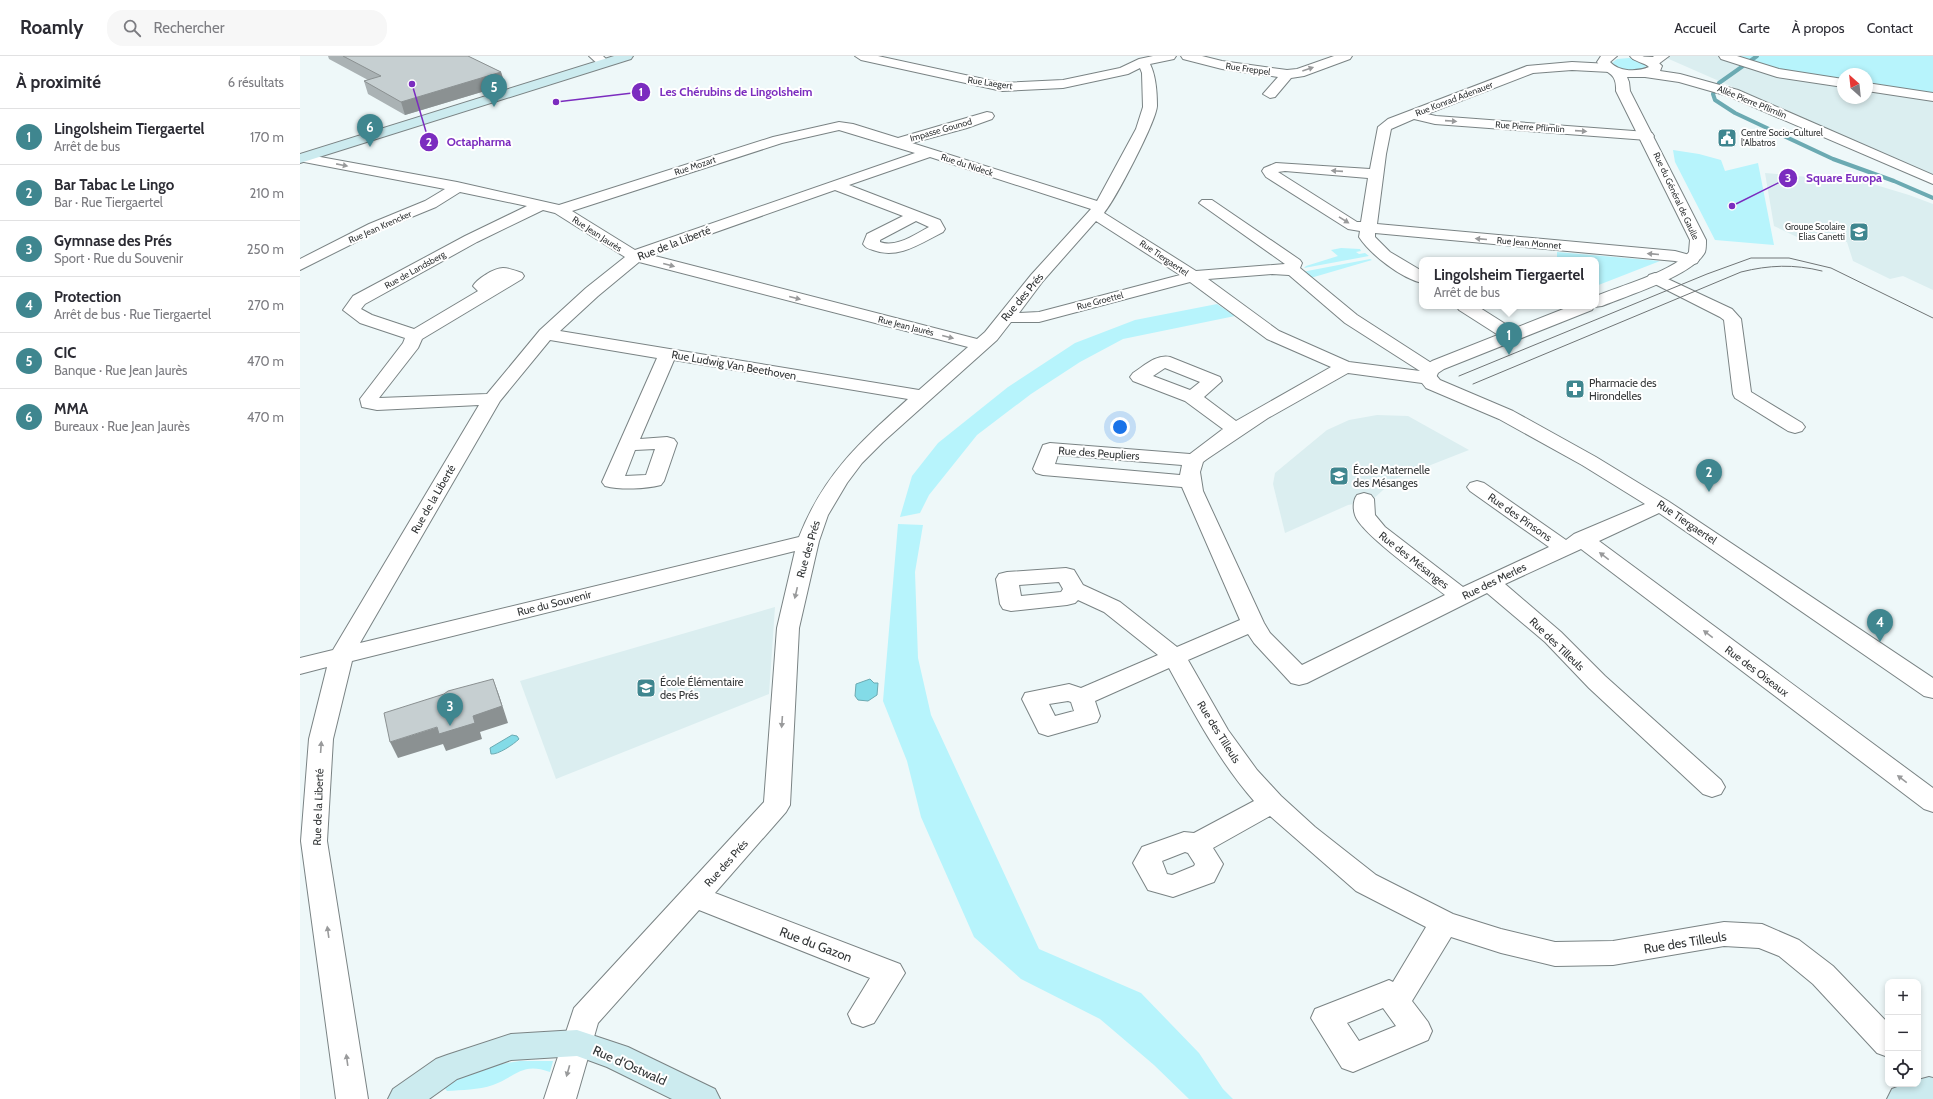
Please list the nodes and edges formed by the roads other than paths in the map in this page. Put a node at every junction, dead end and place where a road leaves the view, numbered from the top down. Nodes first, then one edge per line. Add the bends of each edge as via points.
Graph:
1 (627, 56) edge
2 (861, 56) edge
3 (1170, 56) edge
4 (1187, 56) edge
5 (1346, 56) edge
6 (1637, 56) edge
7 (1725, 56) edge
8 (1120, 57) dead end
9 (1145, 59) edge
10 (600, 60) edge
11 (1610, 64) edge
12 (1651, 66) edge
13 (1287, 74) junction
14 (1837, 82) edge
15 (1873, 88) edge
16 (1270, 94) dead end
17 (1933, 97) edge
18 (1413, 114) junction
19 (987, 116) dead end
20 (832, 128) joint
21 (1647, 136) junction
22 (896, 142) junction
23 (929, 153) junction
24 (302, 158) edge
25 (1376, 174) junction
26 (1933, 180) edge
27 (457, 186) junction
28 (837, 186) junction
29 (1208, 203) dead end
30 (542, 205) junction
31 (560, 210) junction
32 (1098, 210) junction
33 (917, 215) dead end
34 (1367, 228) junction
35 (636, 256) junction
36 (1691, 260) junction
37 (300, 264) edge
38 (1288, 270) junction
39 (1419, 276) edge
40 (1192, 277) junction
41 (1655, 278) junction
42 (491, 290) dead end
43 (1599, 301) edge
44 (1470, 309) edge
45 (1579, 309) edge
46 (1006, 316) junction
47 (546, 334) junction
48 (414, 336) junction
49 (1512, 336) junction
50 (981, 345) junction
51 (668, 354) junction
52 (1344, 367) junction
53 (1429, 374) junction
54 (922, 396) junction
55 (1192, 397) dead end
56 (492, 399) junction
57 (1795, 426) dead end
58 (1234, 429) junction
59 (627, 445) dead end
60 (1195, 460) junction
61 (1190, 482) junction
62 (1477, 487) dead end
63 (1368, 503) dead end
64 (1661, 505) junction
65 (808, 541) junction
66 (1573, 543) junction
67 (1489, 583) junction
68 (1075, 590) dead end
69 (1461, 596) junction
70 (1253, 623) junction
71 (342, 655) junction
72 (1174, 656) junction
73 (300, 666) edge
74 (1933, 690) edge
75 (1082, 697) dead end
76 (1712, 788) dead end
77 (1933, 802) edge
78 (1272, 803) junction
79 (1197, 844) dead end
80 (696, 897) junction
81 (1444, 923) junction
82 (1396, 1002) dead end
83 (863, 1014) dead end
84 (1885, 1041) edge
85 (577, 1043) junction
86 (352, 1099) edge
87 (404, 1099) edge
88 (560, 1099) edge
89 (704, 1099) edge

1 - 10 main road
2 - 9 street, Rue Laegert via 973,81 1029,88 1063,84 1124,71
3 - 9 street
4 - 13 street, Rue Freppel via 1222,65
13 -> 5 street, Rue Freppel
6 - 12 street, Allée Pierre Pflimlin
7 - 14 street via 1785,75
8 - 9 street
9 - 32 street, Rue des Prés via 1150,107 1143,129
10 - 24 main road
11 - 12 street
11 - 18 street, Rue Konrad Adenauer via 1531,69
11 - 21 street, Rue du Général de Gaulle
12 - 26 street, Allée Pierre Pflimlin via 1680,78 1733,93
13 - 16 street, Rue Freppel
15 - 17 street
18 -> 21 street, Rue Pierre Pflimlin via 1435,120
18 - 25 street, Rue Konrad Adenauer via 1385,127
19 - 22 street, Impasse Gounod
20 - 22 street, Rue du Nideck via 848,127
20 - 31 street, Rue Mozart via 778,140
21 - 36 street, Rue du Général de Gaulle via 1698,240 1697,252
22 - 23 street, Rue du Nideck
23 - 28 street, Rue de la Liberté
23 - 32 street, Rue du Nideck
24 -> 27 street, Rue Jean Jaurès
25 - 34 street, Rue Konrad Adenauer
25 -> 34 street via 1285,167 1276,167 1269,171 1353,226
27 - 30 street, Rue Jean Jaurès
27 - 37 street, Rue Jean Krencker via 429,206 400,216
28 - 33 street
28 - 35 street, Rue de la Liberté
29 - 38 street via 1294,263
30 - 31 street, Rue Jean Jaurès
30 - 48 street, Rue de Landsberg via 471,239 359,300 352,310 361,318 405,330
31 - 35 street, Rue Jean Jaurès via 625,252
32 - 40 street, Rue Tiergaertel
32 - 46 street, Rue des Prés
36 -> 34 street, Rue Jean Monnet via 1675,256
34 - 39 street via 1370,242
35 - 47 street, Rue de la Liberté
35 -> 50 street, Rue Jean Jaurès
36 - 41 street
38 - 40 street, Rue Tiergaertel via 1272,269
38 - 53 street, Rue Tiergaertel via 1295,272 1351,319
40 - 46 street, Rue Groettel via 1039,317
40 - 52 street via 1273,335
41 - 43 street
41 - 57 street via 1732,318 1742,394
42 - 48 street
44 - 49 street
45 - 49 street
46 - 50 street, Rue des Prés
47 - 51 street, Rue Ludwig Van Beethoven
47 - 56 street, Rue de la Liberté
48 - 56 street via 412,344 369,399 369,403
49 - 53 street via 1438,365
50 - 54 street, Rue des Prés
51 - 54 street, Rue Ludwig Van Beethoven
51 - 59 street
52 - 53 street
52 - 58 street
53 - 64 street, Rue Tiergaertel via 1434,384 1506,416 1571,450
54 - 65 street, Rue des Prés via 855,459 838,481 818,515
55 - 58 street
56 - 71 street, Rue de la Liberté
58 - 60 street
60 - 61 street
60 - 61 street, Rue des Peupliers via 1050,449 1043,469
61 - 70 street
62 - 66 street, Rue des Pinsons
63 - 69 street, Rue des Mésanges via 1365,516 1378,532
64 - 66 street, Rue des Merles
64 - 74 street, Rue Tiergaertel
65 - 71 street, Rue du Souvenir
65 -> 80 street, Rue des Prés via 788,628 777,805
66 - 67 street, Rue des Merles
77 -> 66 street, Rue des Oiseaux
67 - 69 street, Rue des Merles
67 - 76 street, Rue des Tilleuls via 1553,637 1597,682
68 - 72 street, Rue des Tilleuls via 1112,608
69 - 70 street, Rue des Merles via 1299,677 1262,638
70 - 72 street
71 - 73 street, Rue du Souvenir
86 -> 71 street, Rue de la Liberté via 314,840 321,739
72 - 75 street
72 - 78 street, Rue des Tilleuls via 1219,736 1248,777
78 - 79 street
78 - 81 street, Rue des Tilleuls via 1366,883
80 - 83 street, Rue du Gazon via 890,973
80 - 85 street, Rue des Prés via 585,1017
81 - 82 street
81 - 84 street, Rue des Tilleuls via 1501,941 1555,954 1613,954 1724,934 1762,936 1789,948 1824,975
85 - 87 main road via 511,1047 447,1069
85 -> 88 street, Rue des Prés
85 - 89 main road, Rue d'Ostwald via 616,1057

